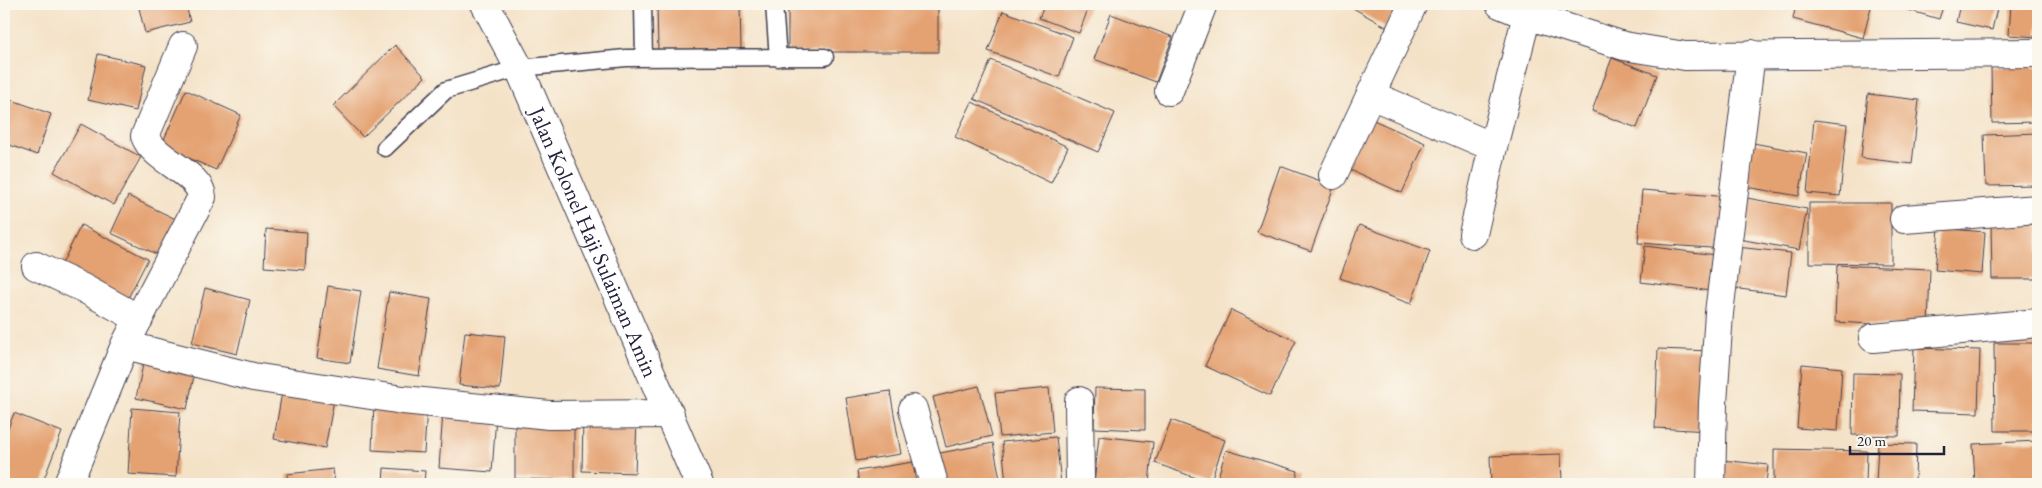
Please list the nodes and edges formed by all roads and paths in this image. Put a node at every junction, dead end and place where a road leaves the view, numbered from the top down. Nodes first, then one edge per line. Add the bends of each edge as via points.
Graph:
1 (485, 4) edge
2 (644, 4) edge
3 (774, 4) edge
4 (1203, 4) edge
5 (1413, 4) edge
6 (1500, 4) edge
7 (1527, 15) junction
8 (184, 46) dead end
9 (1750, 54) junction
10 (2038, 54) edge
11 (825, 57) dead end
12 (644, 58) junction
13 (778, 58) junction
14 (519, 68) junction
15 (1169, 90) dead end
16 (1371, 95) junction
17 (1493, 147) junction
18 (385, 148) dead end
19 (1333, 175) dead end
20 (2038, 209) edge
21 (1904, 218) dead end
22 (1473, 234) dead end
23 (36, 266) dead end
24 (138, 319) junction
25 (2038, 323) edge
26 (1873, 338) dead end
27 (125, 345) junction
28 (1079, 401) dead end
29 (913, 409) dead end
30 (670, 414) junction
31 (68, 484) edge
32 (700, 484) edge
33 (934, 484) edge
34 (1080, 484) edge
35 (1711, 484) edge

1 - 14 street, Jalan Kolonel Haji Sulaiman Amin
2 - 12 lane
3 - 13 lane
4 - 15 street
5 - 16 street
6 - 7 street
7 - 9 street via 1624,46 1654,52 1685,56
7 - 17 street
8 - 24 street via 144,136 155,151 199,185 202,198
9 - 10 street
9 - 35 street via 1720,313
11 - 13 lane
12 - 13 lane
12 - 14 lane
14 - 18 lane via 446,90
14 - 30 street, Jalan Kolonel Haji Sulaiman Amin
16 - 17 street
16 - 19 street
17 - 22 street
20 - 21 street
23 - 24 street
24 - 27 street
25 - 26 street
27 - 30 street via 253,376 403,400 549,415
27 - 31 street
28 - 34 street
29 - 33 street
30 - 32 street, Jalan Kolonel Haji Sulaiman Amin

